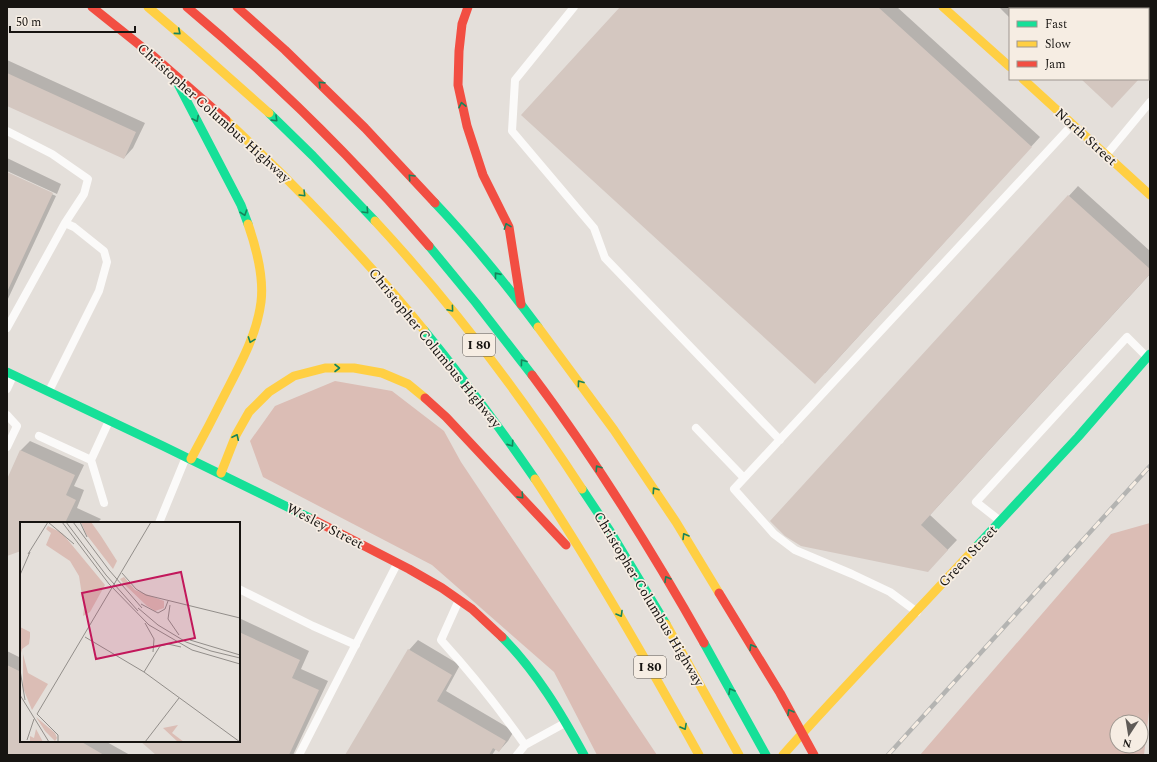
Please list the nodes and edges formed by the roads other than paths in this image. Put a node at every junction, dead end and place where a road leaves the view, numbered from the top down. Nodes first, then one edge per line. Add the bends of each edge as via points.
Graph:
1 (92, 7) edge
2 (148, 7) edge
3 (187, 7) edge
4 (237, 7) edge
5 (468, 7) edge
6 (574, 7) edge
7 (944, 7) edge
8 (1009, 67) edge
9 (172, 72) junction
10 (1024, 80) edge
11 (1150, 102) edge
12 (1073, 124) junction
13 (7, 131) edge
14 (1106, 155) junction
15 (1150, 195) edge
16 (65, 223) junction
17 (522, 305) junction
18 (7, 328) edge
19 (1149, 356) edge
20 (10, 374) edge
21 (7, 389) edge
22 (49, 392) junction
23 (7, 415) edge
24 (110, 420) junction
25 (696, 428) dead end
26 (39, 436) dead end
27 (780, 440) junction
28 (7, 447) edge
29 (189, 458) junction
30 (91, 460) junction
31 (221, 473) junction
32 (744, 478) junction
33 (104, 502) dead end
34 (1000, 521) junction
35 (159, 522) edge
36 (398, 563) junction
37 (600, 580) junction
38 (240, 590) edge
39 (459, 600) junction
40 (917, 612) junction
41 (356, 645) junction
42 (565, 723) junction
43 (525, 745) junction
44 (299, 755) edge
45 (517, 755) edge
46 (584, 755) edge
47 (699, 755) edge
48 (739, 755) edge
49 (766, 755) edge
50 (783, 755) edge
51 (814, 755) edge

1 - 9 main road, Christopher Columbus Highway / I 80
2 -> 48 main road, Christopher Columbus Highway / I 80 via 237,83 298,141 382,228 460,320 532,416 600,516 663,619
49 -> 3 main road, Christopher Columbus Highway / I 80 via 695,627 632,522 565,420 492,322 372,182 286,96
17 -> 4 main road via 442,210 365,128
17 -> 5 main road via 509,227 483,176 467,126 458,85 462,24
6 - 27 lane via 515,80 512,131 594,228 605,258
7 - 8 main road
9 -> 29 main road via 241,205 253,239 260,272 261,301 255,329 244,358
9 -> 37 main road, Christopher Columbus Highway / I 80 via 275,167 388,287 500,428
10 - 12 main road, North Street
11 - 14 lane
12 - 14 main road, North Street
12 - 27 lane
13 - 16 lane via 52,154 88,179 84,194
14 - 15 main road, North Street
16 - 18 lane
16 - 22 lane via 104,251 107,262 99,291
51 -> 17 main road via 780,693 672,516 614,430
19 - 34 main road, Green Street
19 - 34 lane via 1127,337 976,502
20 - 21 lane
20 - 22 main road, Wesley Street
22 - 24 main road, Wesley Street
23 - 28 lane via 17,426
24 - 29 main road, Wesley Street
24 - 30 lane
25 - 32 lane
26 - 30 lane
27 - 32 lane
29 - 31 main road, Wesley Street
29 - 35 lane
30 - 33 lane
31 - 36 main road, Wesley Street
31 -> 37 main road via 236,435 249,412 269,392 294,376 325,368 354,368 382,373 408,384 446,417
32 - 40 lane via 734,490 774,534 789,546 890,592
34 - 40 main road, Green Street
36 - 39 main road, Wesley Street
36 - 41 lane
37 -> 47 main road, Christopher Columbus Highway / I 80
38 - 41 lane
39 - 42 main road, Wesley Street via 498,633 519,657
39 - 43 lane via 441,640 464,665
40 - 50 main road, Green Street
41 - 44 lane
42 - 43 lane
42 - 46 main road, Wesley Street
43 - 45 lane

